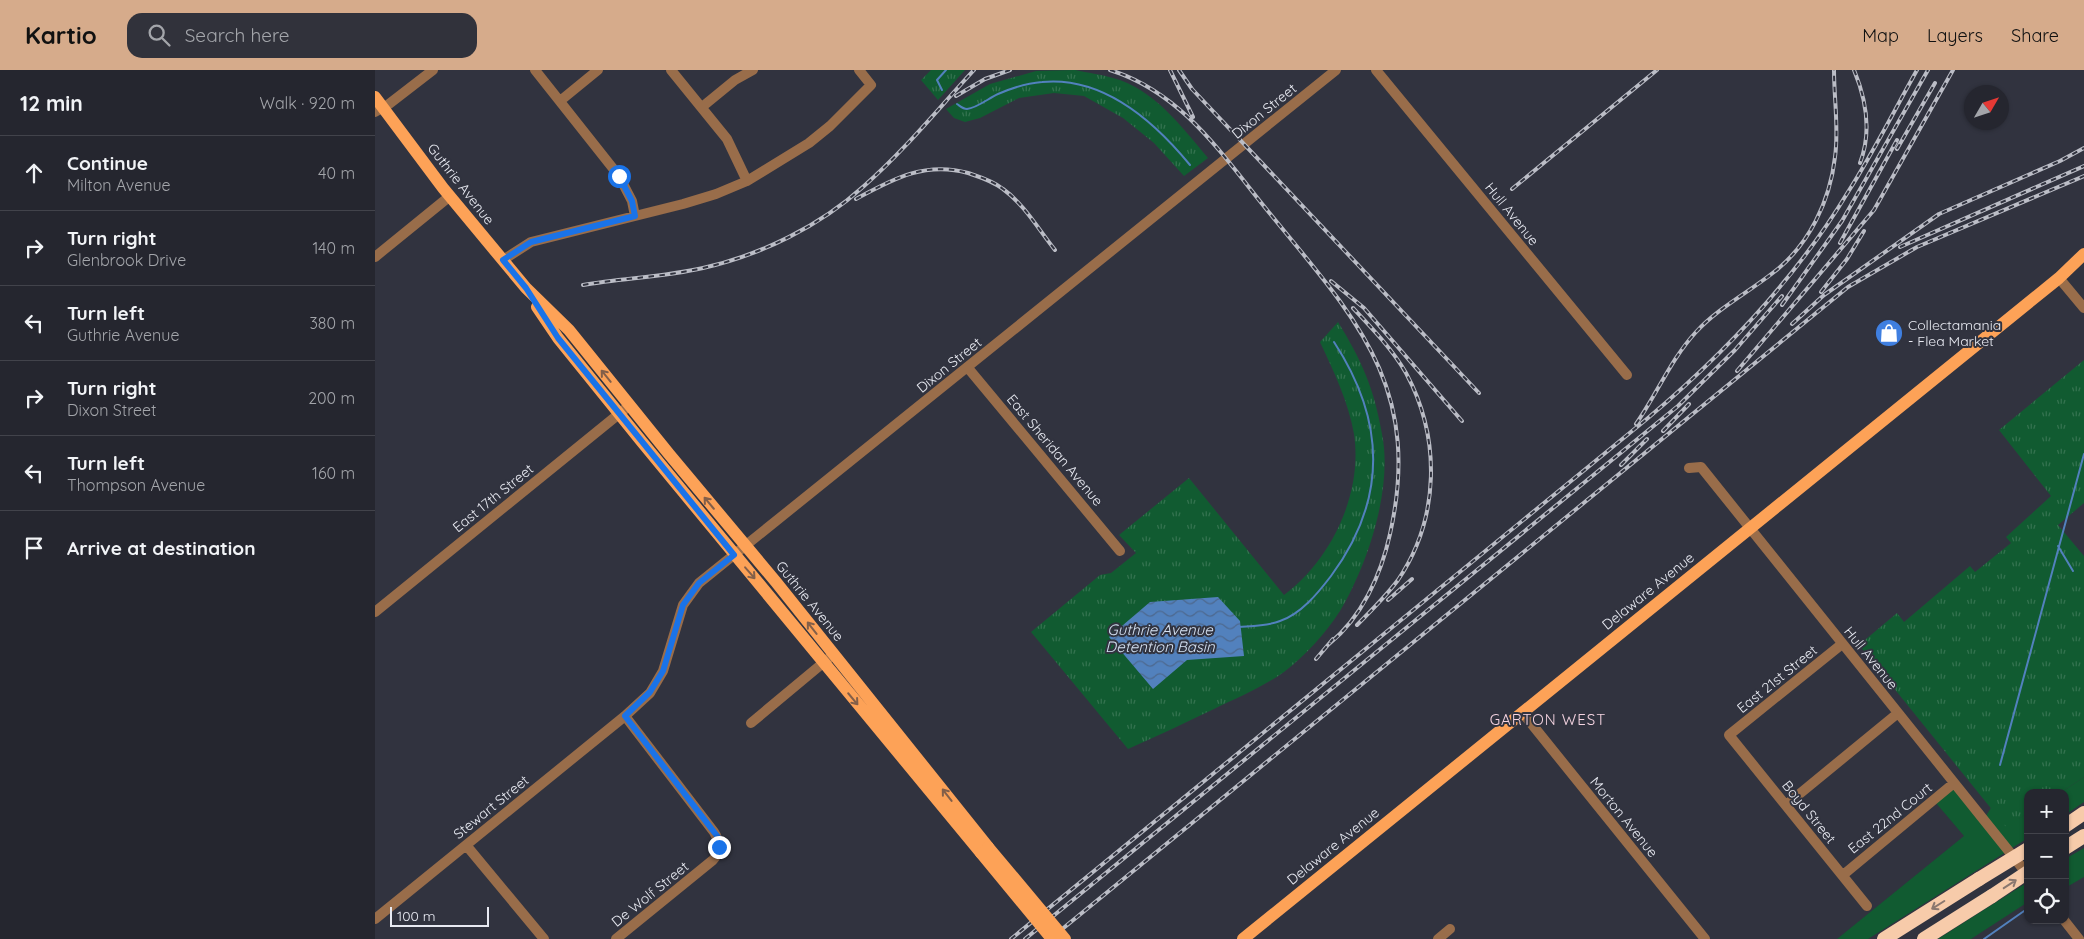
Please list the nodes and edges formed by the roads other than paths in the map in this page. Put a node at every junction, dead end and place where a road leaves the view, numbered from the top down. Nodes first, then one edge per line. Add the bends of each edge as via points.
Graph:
1 (433, 70) edge
2 (535, 70) edge
3 (598, 70) edge
4 (671, 70) edge
5 (753, 70) edge
6 (859, 70) edge
7 (1336, 70) edge
8 (1376, 70) edge
9 (375, 97) edge
10 (560, 101) junction
11 (702, 107) junction
12 (379, 110) edge
13 (747, 181) junction
14 (450, 196) junction
15 (635, 216) junction
16 (2084, 254) edge
17 (375, 257) edge
18 (2084, 259) edge
19 (503, 260) junction
20 (2071, 267) junction
21 (2059, 278) junction
22 (526, 288) junction
23 (2084, 308) edge
24 (968, 368) junction
25 (1627, 375) dead end
26 (629, 405) junction
27 (619, 414) junction
28 (1689, 468) dead end
29 (1749, 528) junction
30 (745, 546) junction
31 (1120, 551) dead end
32 (734, 555) junction
33 (375, 612) edge
34 (1842, 644) junction
35 (834, 655) junction
36 (823, 663) junction
37 (1522, 712) junction
38 (1898, 713) junction
39 (625, 716) junction
40 (751, 723) dead end
41 (1729, 735) joint
42 (1954, 783) junction
43 (1786, 805) junction
44 (2084, 813) edge
45 (2069, 823) edge
46 (2084, 836) edge
47 (466, 845) junction
48 (2069, 845) edge
49 (985, 850) junction
50 (2024, 851) edge
51 (2024, 869) edge
52 (1843, 875) junction
53 (2024, 876) edge
54 (1867, 906) dead end
55 (375, 919) edge
56 (2067, 924) edge
57 (1450, 929) dead end
58 (1247, 938) edge
59 (544, 939) edge
60 (616, 939) edge
61 (1052, 939) edge
62 (1065, 939) edge
63 (1438, 939) edge
64 (1705, 939) edge
65 (1884, 939) edge
66 (1924, 939) edge
67 (2079, 939) edge

1 - 12 street
2 - 10 street
3 - 10 street
4 - 11 street
5 - 11 street
6 - 13 street via 871,85 831,126
7 - 24 street, Dixon Street
8 - 25 street, Hull Avenue
9 - 12 main road, Guthrie Avenue
10 - 15 street via 619,176 632,201
11 - 13 street via 727,139
12 - 14 main road, Guthrie Avenue
13 - 15 street via 691,202
14 - 17 street
14 - 19 main road, Guthrie Avenue
15 - 19 street via 531,242
16 - 20 main road, Delaware Avenue
18 - 20 main road, Delaware Avenue
19 - 22 main road, Guthrie Avenue
20 - 21 main road, Delaware Avenue
21 - 23 street
21 - 29 main road, Delaware Avenue
26 -> 22 main road, Guthrie Avenue via 569,330
22 - 27 main road, Guthrie Avenue via 558,338
24 - 30 street, Dixon Street
24 - 31 street, East Sheridan Avenue
26 - 27 street, East 17th Street
30 -> 26 main road, Guthrie Avenue
27 - 32 main road, Guthrie Avenue
27 - 33 street, East 17th Street
28 - 29 street, Hull Avenue via 1701,467
29 - 34 street, Hull Avenue
29 - 37 main road, Delaware Avenue
30 - 32 street, Dixon Street
35 -> 30 main road, Guthrie Avenue
32 -> 36 main road, Guthrie Avenue
32 - 39 street, Dixon Street via 699,583 683,605 663,671 650,692
34 - 38 street, Hull Avenue
34 - 41 street, East 21st Street
35 - 36 street
49 -> 35 main road, Guthrie Avenue
36 - 40 street
36 -> 49 main road, Guthrie Avenue
37 - 58 main road, Delaware Avenue
37 - 64 street, Morton Avenue
38 - 42 street, Hull Avenue
38 - 43 street
39 - 47 street, Stewart Street
39 - 60 street, De Wolf Street via 718,837 719,847 713,860
41 - 43 street, Boyd Street
42 - 51 street, Hull Avenue
42 - 52 street, East 22nd Court
43 - 52 street, Boyd Street
44 - 45 highway
46 - 48 highway
47 - 55 street, Stewart Street
47 - 59 street
49 - 61 main road, Guthrie Avenue, bridge
49 - 62 main road, Guthrie Avenue, bridge
50 -> 65 highway, bridge
52 - 54 street, Boyd Street
66 -> 53 highway, bridge
56 - 67 street
57 - 63 street

